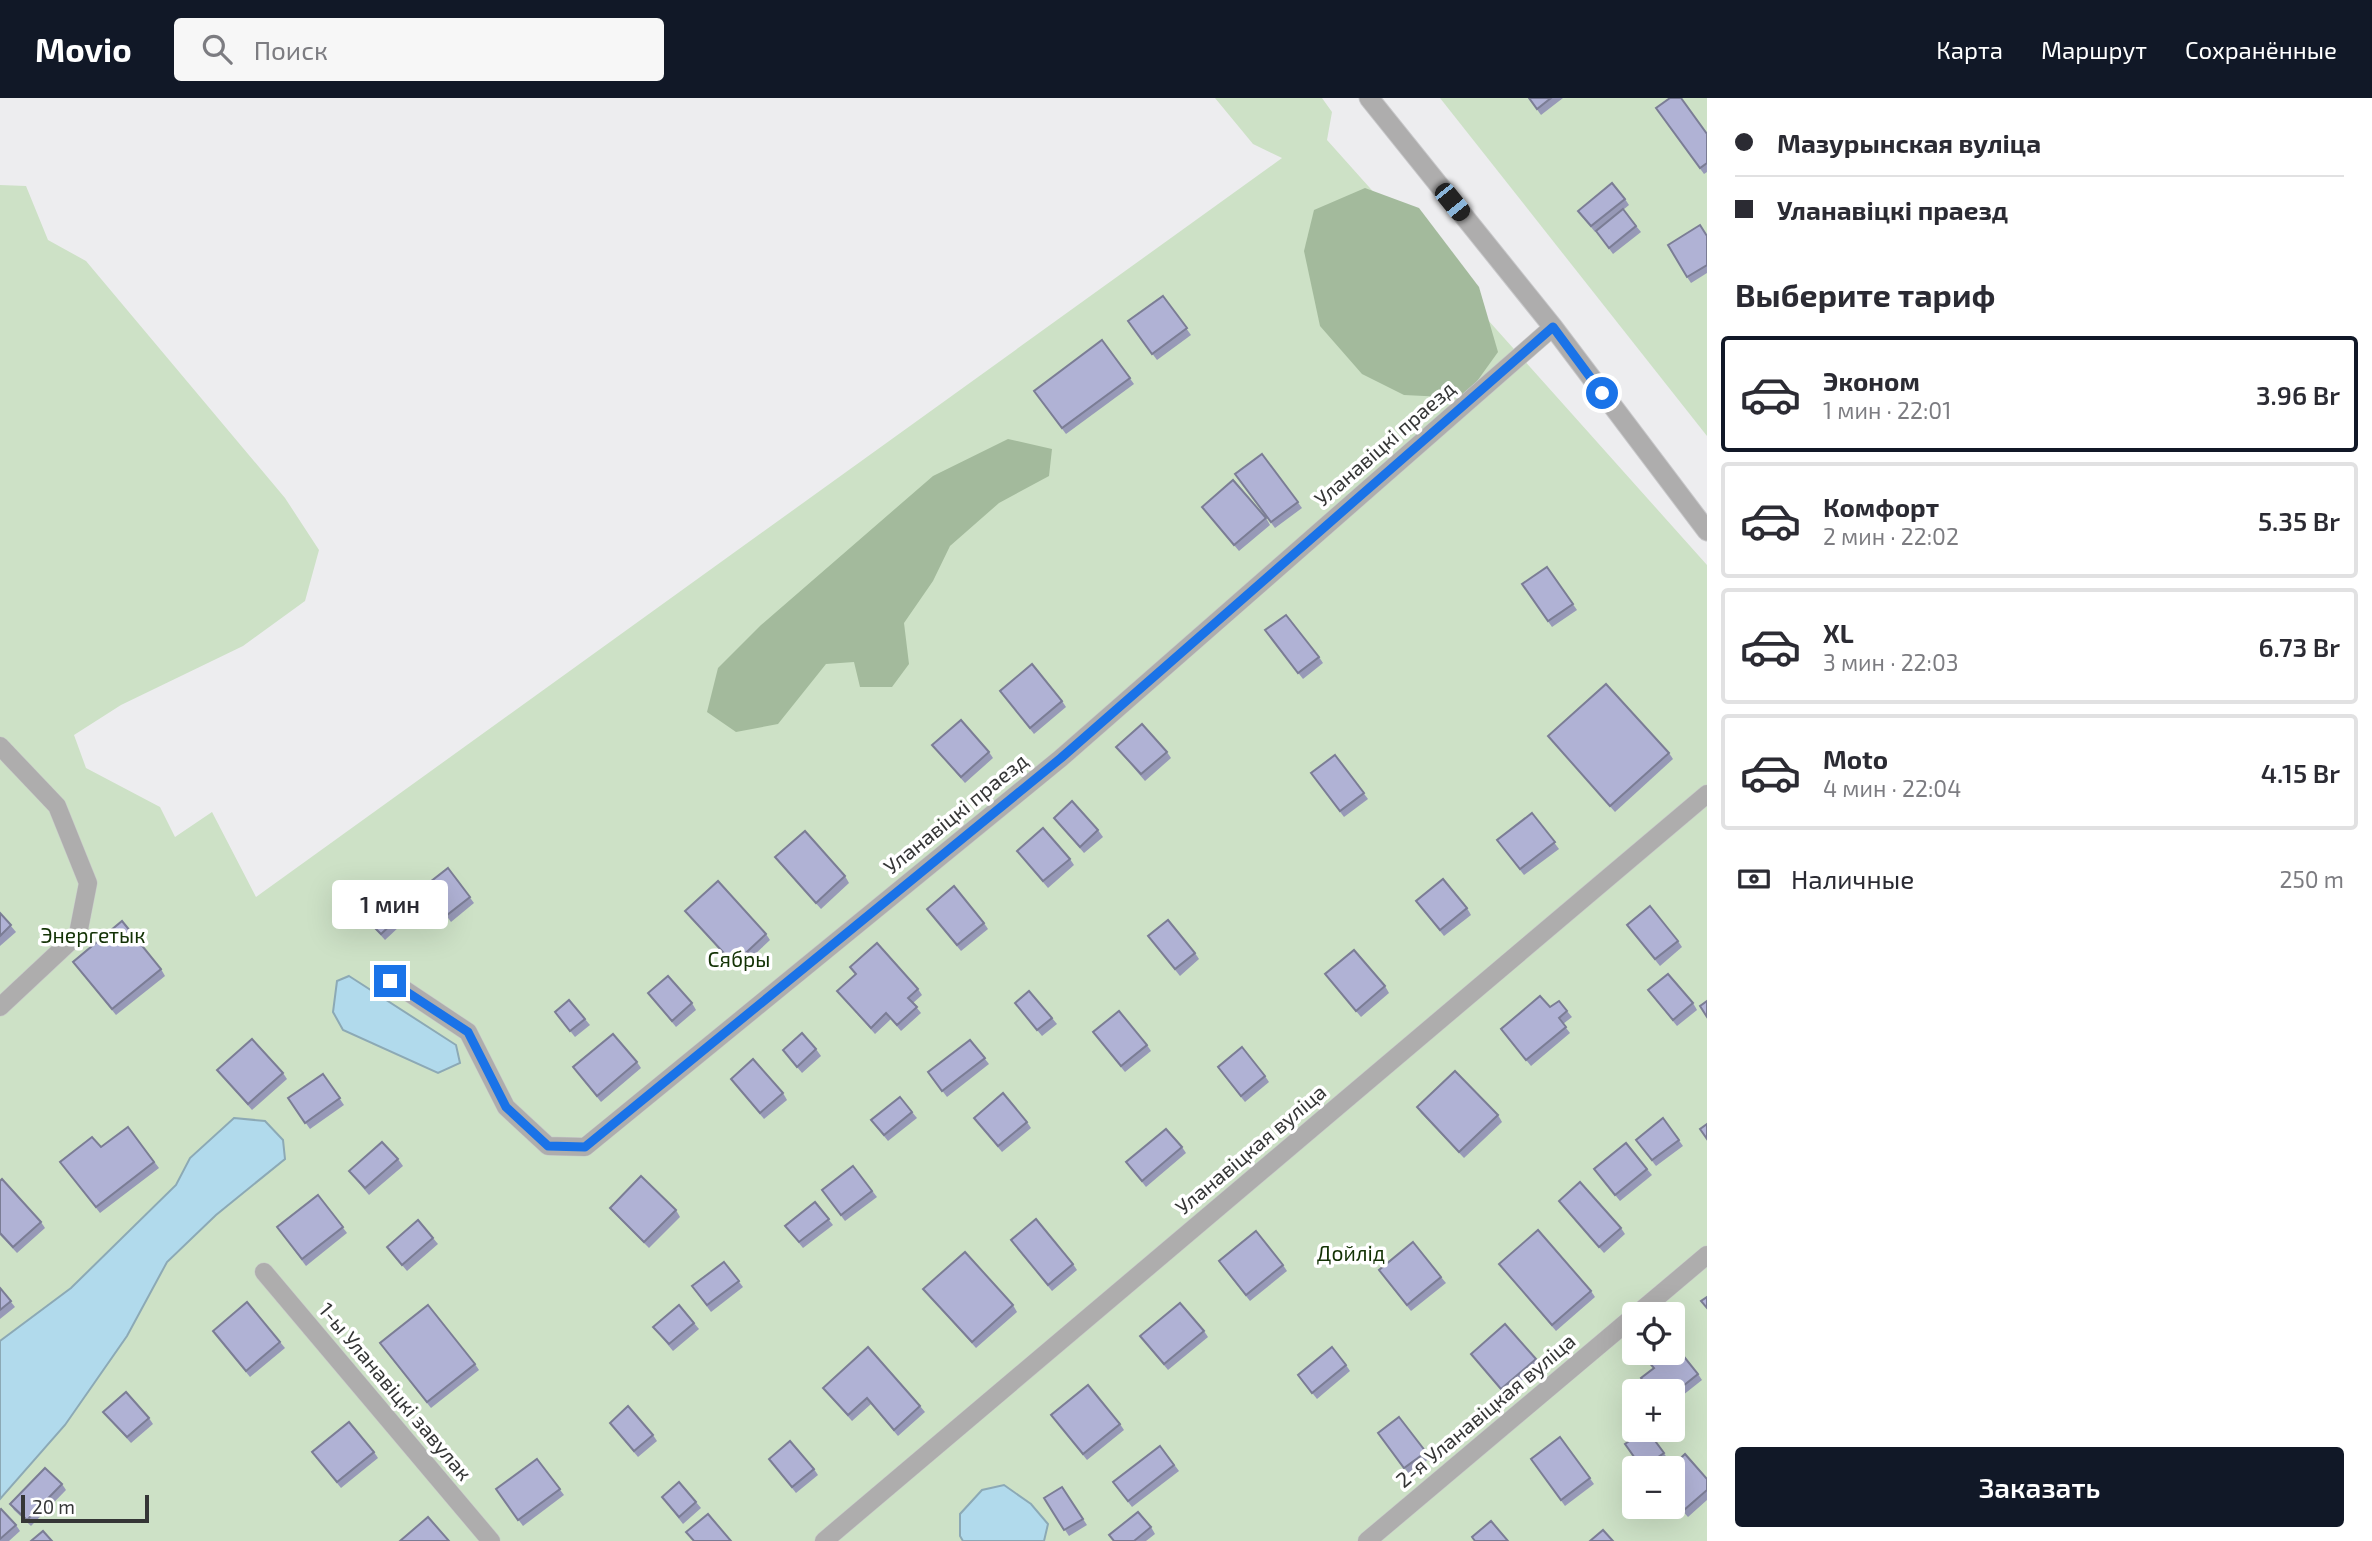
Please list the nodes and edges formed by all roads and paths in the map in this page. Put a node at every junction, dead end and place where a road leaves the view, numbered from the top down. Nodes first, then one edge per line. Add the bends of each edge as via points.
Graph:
1 (1369, 98) edge
2 (1553, 327) junction
3 (1707, 531) edge
4 (0, 746) edge
5 (1707, 794) edge
6 (390, 981) dead end
7 (0, 1007) edge
8 (1707, 1255) edge
9 (264, 1272) dead end
10 (1651, 1302) edge
11 (1622, 1327) edge
12 (491, 1541) edge
13 (824, 1541) edge
14 (1367, 1541) edge

1 - 2 street
2 - 3 street
2 - 6 lane, Уланавіцкі праезд via 1061,758 585,1147 548,1146 506,1107 468,1032
4 - 7 lane via 57,806 88,883 78,934
5 - 13 lane, Уланавіцкая вуліца
8 - 10 lane, 2-я Уланавіцкая вуліца
9 - 12 lane, 1-ы Уланавіцкі завулак
11 - 14 lane, 2-я Уланавіцкая вуліца

